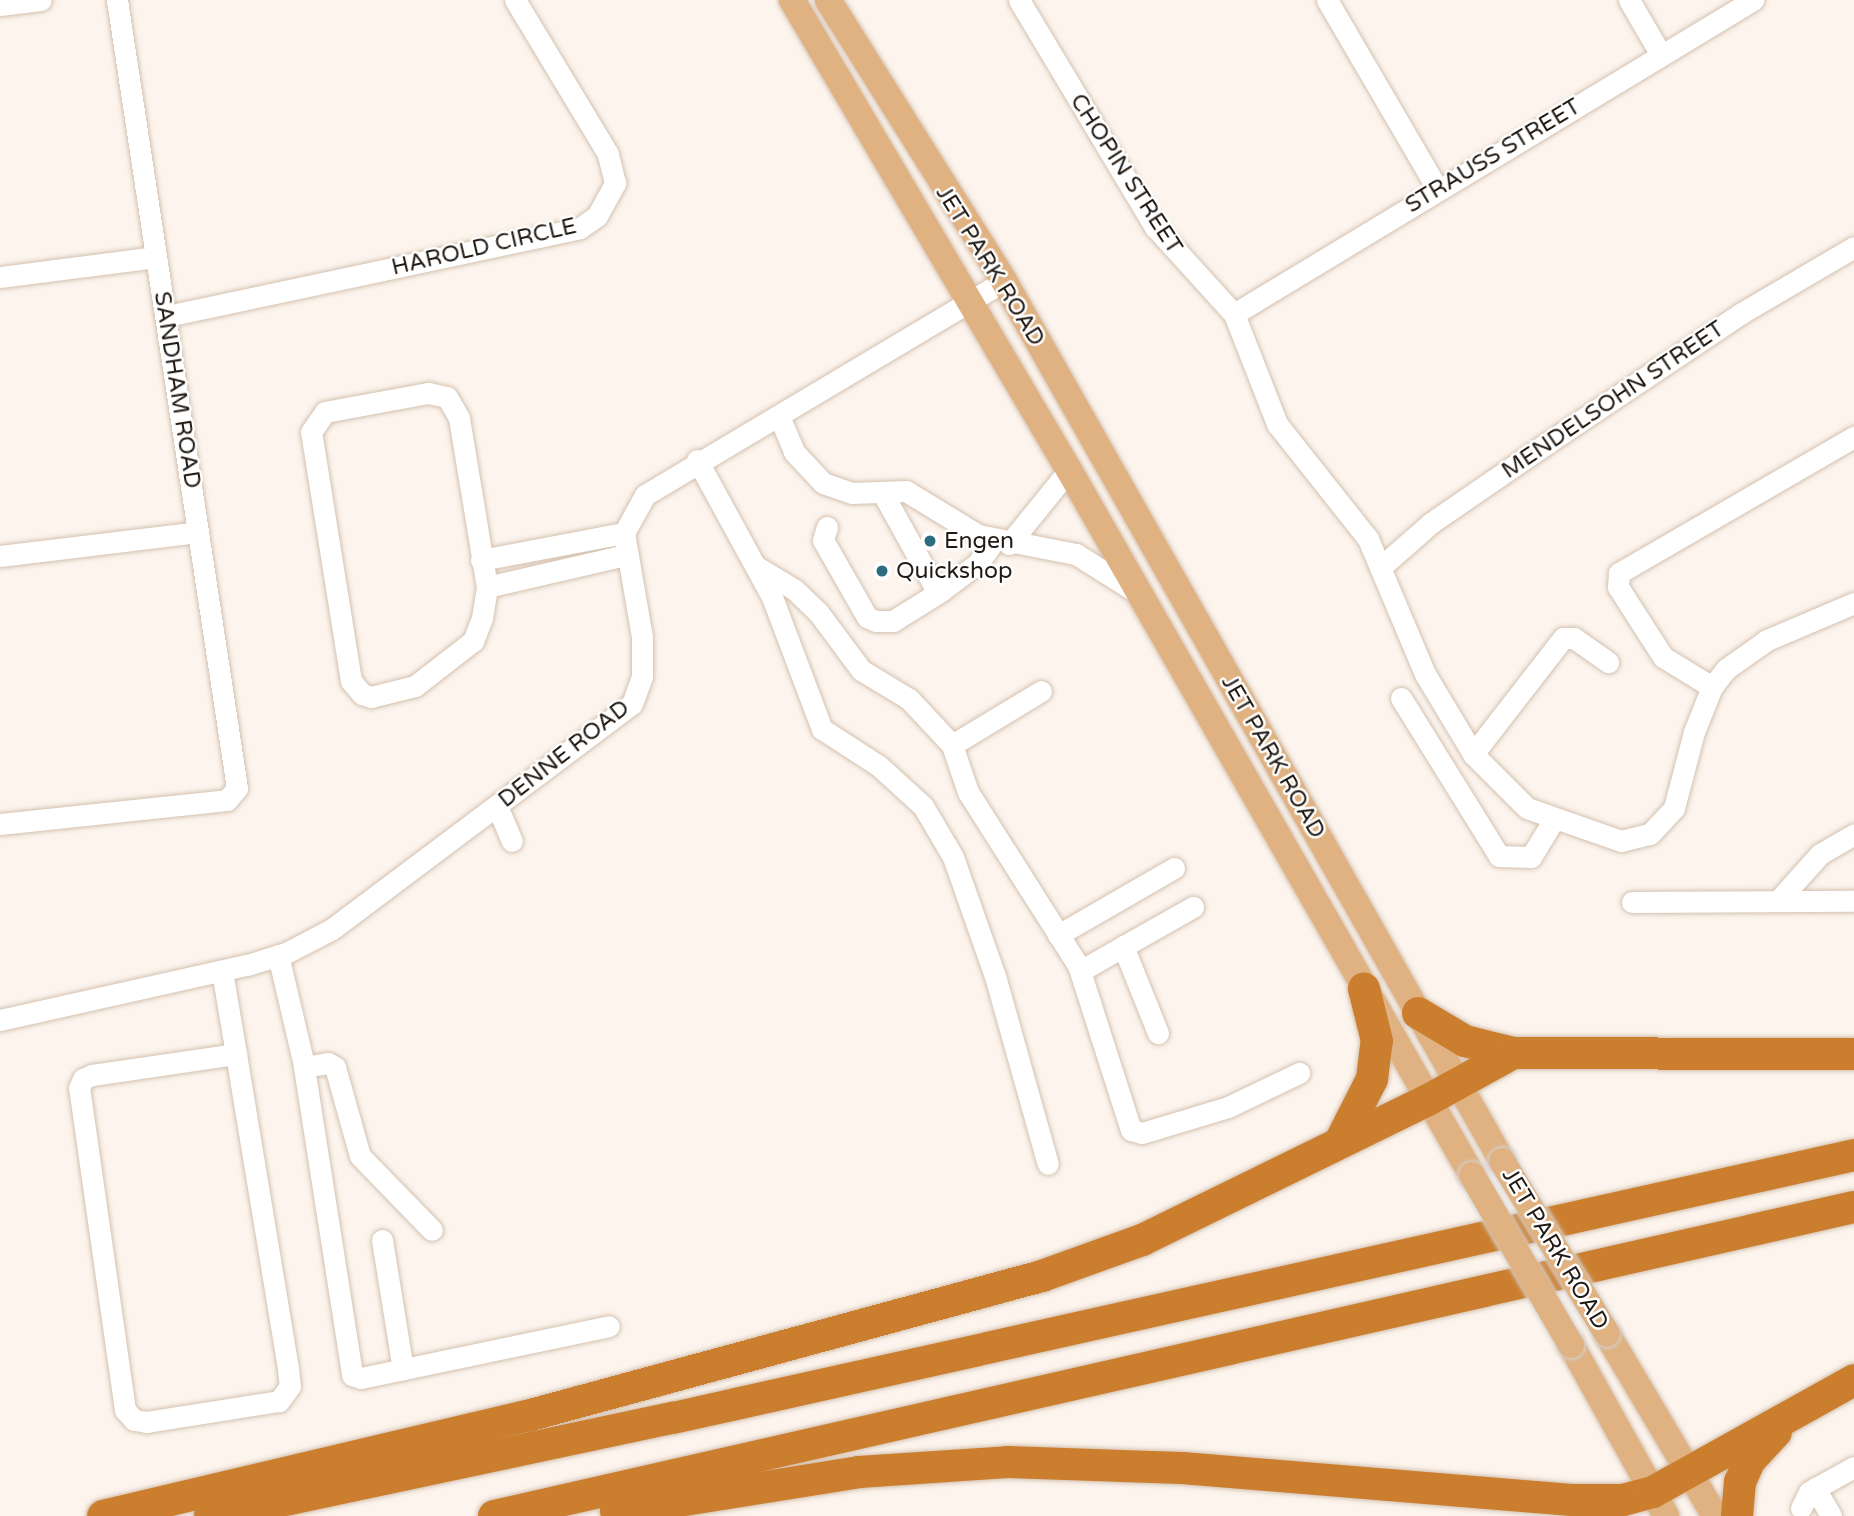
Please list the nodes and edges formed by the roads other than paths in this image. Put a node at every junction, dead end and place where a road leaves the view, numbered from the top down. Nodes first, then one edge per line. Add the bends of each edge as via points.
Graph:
1 (41, 0) edge
2 (117, 0) edge
3 (515, 0) edge
4 (792, 0) edge
5 (828, 0) edge
6 (1019, 0) edge
7 (1327, 0) edge
8 (1629, 0) edge
9 (1754, 0) edge
10 (0, 5) edge
11 (1661, 55) junction
12 (1438, 190) junction
13 (1854, 247) edge
14 (156, 257) junction
15 (0, 276) edge
16 (1004, 281) junction
17 (972, 303) junction
18 (1234, 314) junction
19 (167, 316) junction
20 (779, 416) junction
21 (1854, 437) edge
22 (697, 460) junction
23 (1069, 470) junction
24 (882, 492) junction
25 (827, 527) dead end
26 (198, 533) junction
27 (624, 533) junction
28 (1002, 542) junction
29 (626, 555) junction
30 (0, 556) edge
31 (481, 560) junction
32 (754, 565) junction
33 (1382, 566) junction
34 (486, 587) junction
35 (938, 593) junction
36 (1136, 593) junction
37 (1854, 603) edge
38 (1608, 662) dead end
39 (1712, 687) junction
40 (1041, 691) dead end
41 (1401, 698) dead end
42 (952, 745) junction
43 (1473, 754) junction
44 (498, 806) junction
45 (1553, 821) junction
46 (0, 824) edge
47 (1854, 834) edge
48 (512, 841) dead end
49 (1174, 868) dead end
50 (1778, 901) junction
51 (1854, 901) edge
52 (1632, 902) dead end
53 (1193, 907) dead end
54 (1058, 935) junction
55 (1123, 946) junction
56 (278, 955) junction
57 (222, 971) junction
58 (1080, 971) junction
59 (1364, 989) junction
60 (1418, 1013) junction
61 (0, 1020) edge
62 (1158, 1033) dead end
63 (1513, 1053) junction
64 (236, 1054) junction
65 (1854, 1054) edge
66 (304, 1067) junction
67 (1299, 1073) dead end
68 (1458, 1083) junction
69 (1428, 1101) junction
70 (1340, 1142) junction
71 (1854, 1155) edge
72 (1048, 1164) dead end
73 (1854, 1207) edge
74 (432, 1230) dead end
75 (382, 1240) dead end
76 (609, 1326) dead end
77 (403, 1369) junction
78 (1854, 1380) edge
79 (1825, 1396) junction
80 (1854, 1467) edge
81 (1688, 1470) junction
82 (1815, 1488) junction
83 (1660, 1504) edge
84 (1801, 1508) dead end
85 (103, 1516) edge
86 (210, 1516) edge
87 (494, 1516) edge
88 (591, 1516) edge
89 (1715, 1516) edge
90 (1737, 1516) edge
91 (1831, 1516) edge

1 - 10 street
2 - 14 street, SANDHAM ROAD
3 - 19 street, HAROLD CIRCLE via 608,154 615,183 597,216 580,228
4 - 17 main road, JET PARK ROAD
5 - 16 main road, JET PARK ROAD
6 - 18 street, CHOPIN STREET via 1156,227
7 - 12 street
8 - 11 street
9 - 11 street, STRAUSS STREET
11 - 12 street, STRAUSS STREET
12 - 18 street, STRAUSS STREET
13 - 33 street, MENDELSOHN STREET via 1740,314 1557,436 1431,523
14 - 15 street
14 - 19 street, SANDHAM ROAD
16 - 17 street
16 - 60 main road, JET PARK ROAD
17 - 20 street
17 - 23 main road, JET PARK ROAD
18 - 33 street, CHOPIN STREET via 1285,439 1349,515
19 - 26 street, SANDHAM ROAD
20 - 22 street
20 - 24 street via 794,452 810,473 852,493
21 - 39 street via 1619,573 1618,587 1663,657
22 - 27 street via 645,495
22 - 32 street
23 - 28 street
23 - 36 main road, JET PARK ROAD
24 - 28 street via 906,491 966,529
24 - 35 street
25 - 35 street via 823,540 867,617 893,621
26 - 30 street
26 - 46 street, SANDHAM ROAD via 237,781 235,794 226,800
27 - 29 street, DENNE ROAD
27 - 31 street
28 - 35 street
28 - 36 street via 1076,554
29 - 34 street
29 - 44 street, DENNE ROAD via 642,637 637,696 620,716
31 - 34 street
31 - 34 street via 458,418 447,397 428,393 325,412 315,422 311,447 332,543 351,681 362,694 381,698 415,686 473,641
32 - 42 street via 795,590 818,612 862,670 909,699
32 - 72 street via 787,632 822,729 879,766 923,806 953,857 995,976
33 - 43 street, CHOPIN STREET via 1425,674
36 - 59 main road, JET PARK ROAD
37 - 39 street via 1749,649
38 - 43 street via 1574,638 1563,638
39 - 45 street, CHOPIN STREET via 1674,808 1660,828 1621,841
40 - 42 street
41 - 45 street via 1499,856 1531,857
42 - 54 street via 968,792
43 - 45 street, CHOPIN STREET via 1527,808
44 - 48 street
44 - 56 street, DENNE ROAD via 331,929
47 - 50 street via 1819,854
49 - 54 street
50 - 51 street
50 - 52 street
53 - 55 street
54 - 58 street
55 - 58 street
55 - 62 street
56 - 57 street, DENNE ROAD
56 - 66 street
57 - 61 street, DENNE ROAD
57 - 64 street
58 - 67 street via 1136,1134 1228,1107
59 - 69 main road, JET PARK ROAD
59 - 70 highway via 1377,1041 1372,1079
60 - 63 highway via 1465,1041
60 - 68 main road, JET PARK ROAD
63 - 65 highway
63 - 68 highway
64 - 64 street via 290,1386 279,1401 147,1422 134,1419 125,1410 79,1088 83,1079 92,1075
66 - 74 street via 328,1063 335,1067 360,1156
66 - 77 street via 349,1371 361,1378
68 - 69 highway
68 - 81 main road, JET PARK ROAD, bridge
69 - 70 highway
69 - 83 main road, JET PARK ROAD, bridge
70 - 85 highway via 1142,1240 1042,1276 527,1416
71 - 86 highway via 687,1415
73 - 87 highway
75 - 77 street
76 - 77 street
78 - 79 highway
79 - 81 highway
79 - 90 highway via 1767,1440 1749,1460 1740,1482
80 - 82 street
81 - 83 highway
81 - 89 main road, JET PARK ROAD
82 - 84 street
82 - 91 street
83 - 88 highway via 1182,1468 1009,1462 859,1472

